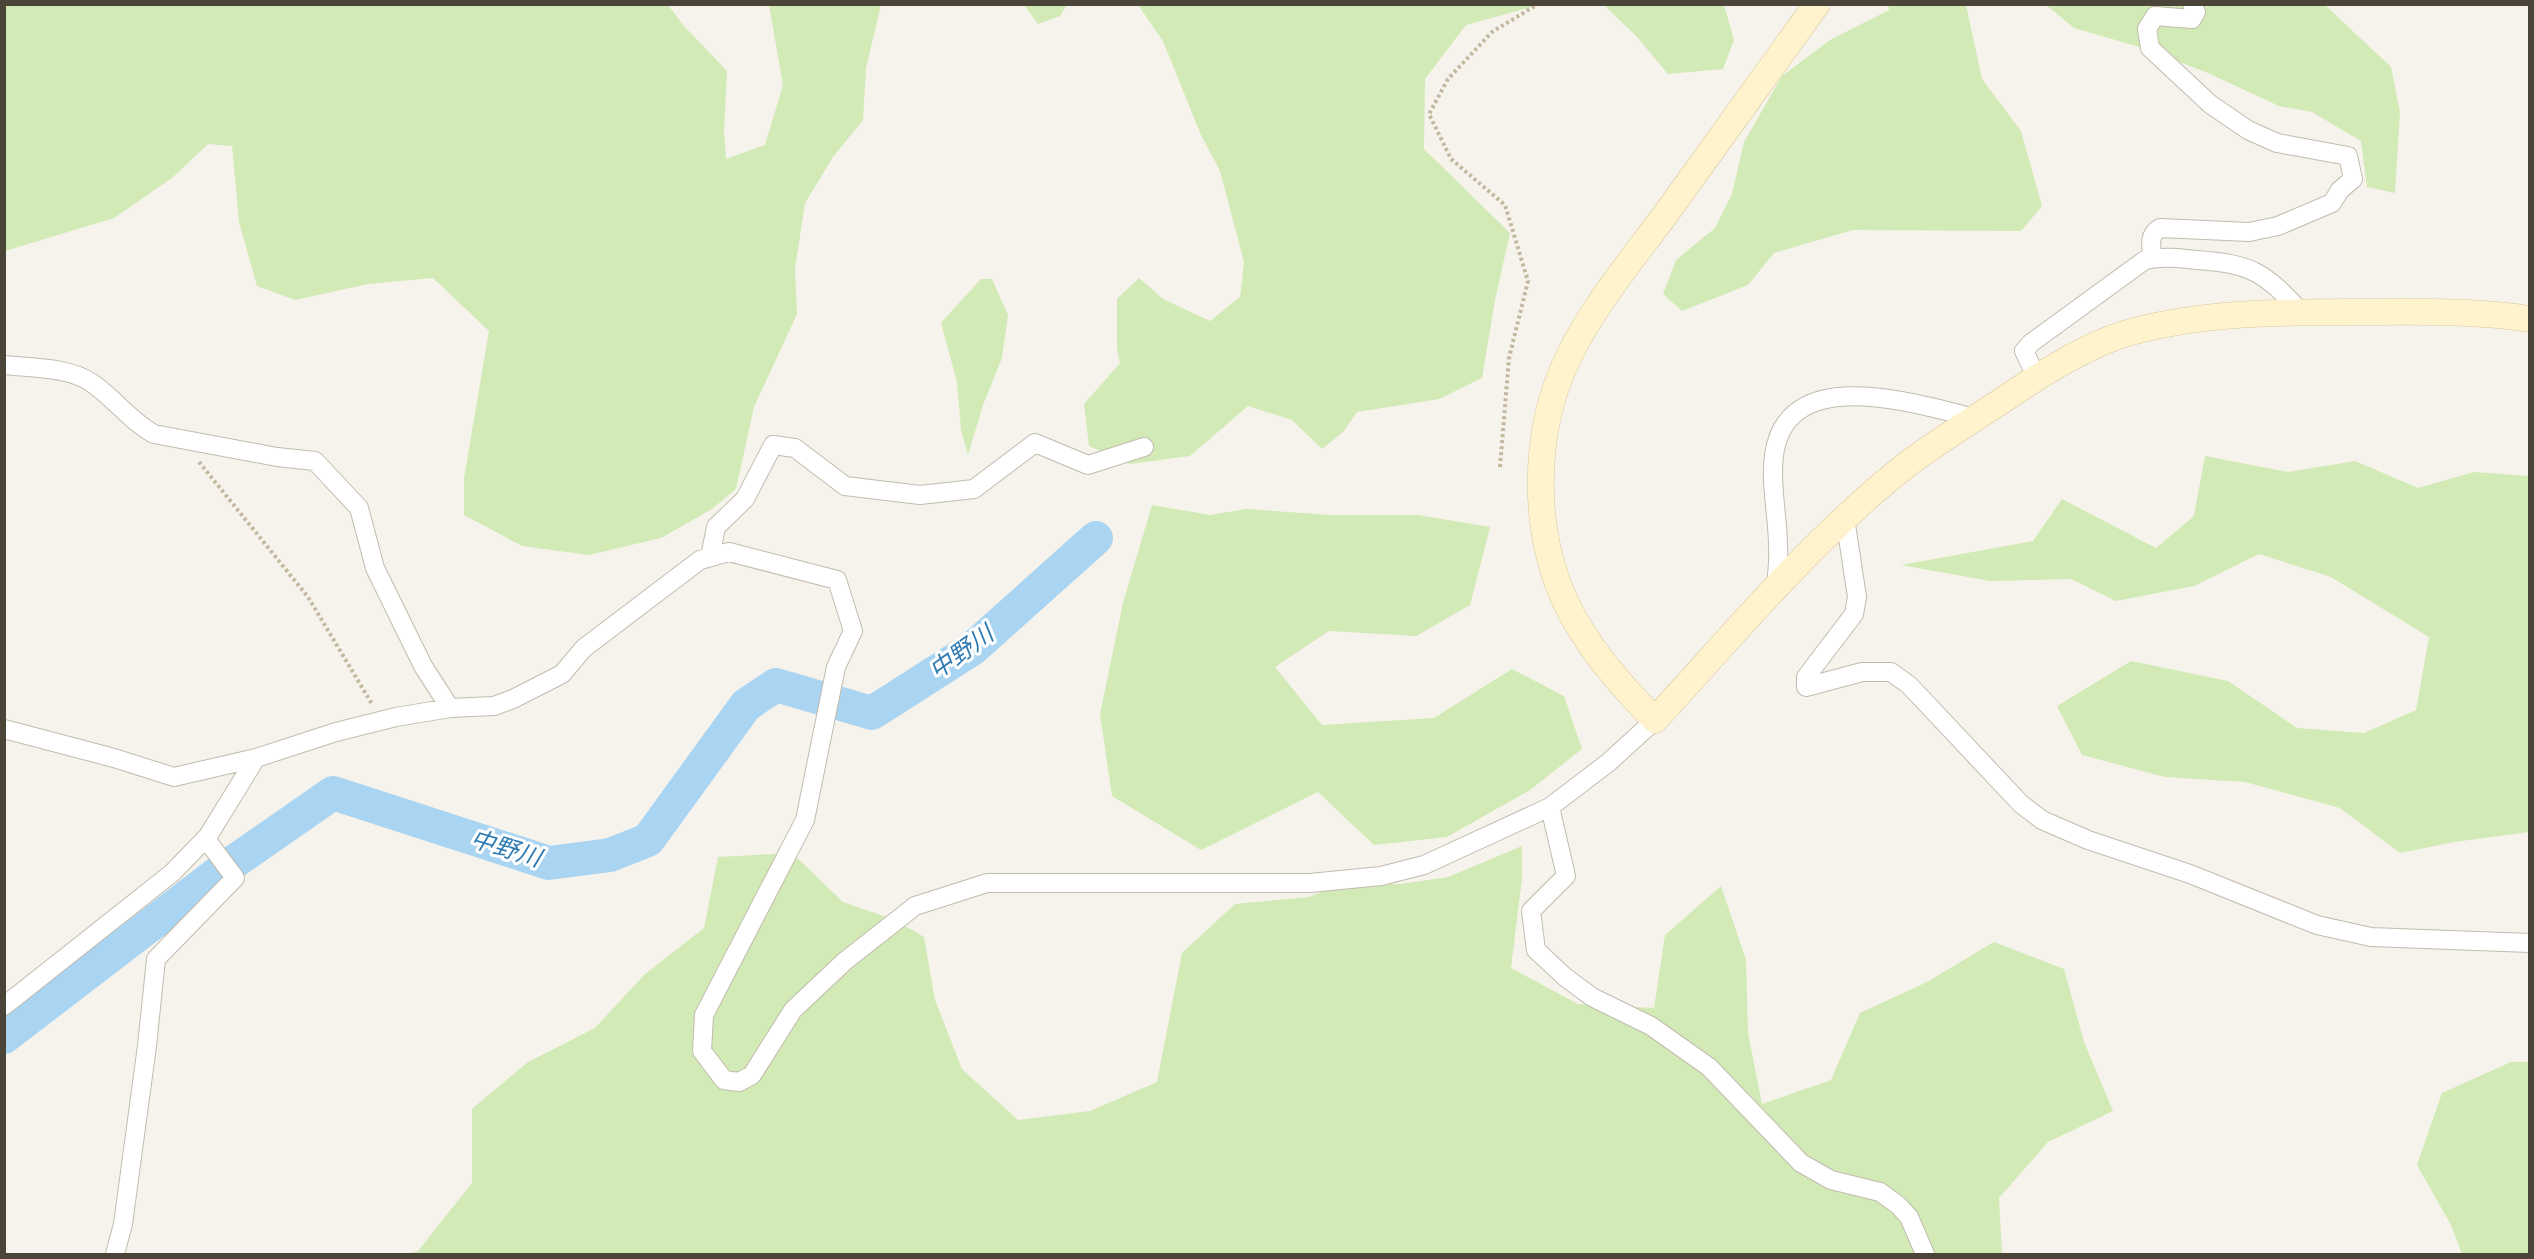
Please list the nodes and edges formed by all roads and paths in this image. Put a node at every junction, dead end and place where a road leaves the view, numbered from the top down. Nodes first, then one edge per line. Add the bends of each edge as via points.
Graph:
1 (1538, 4) edge
2 (1817, 4) edge
3 (2192, 4) edge
4 (2154, 258) junction
5 (2301, 312) junction
6 (2529, 319) edge
7 (4, 365) edge
8 (2037, 378) junction
9 (1975, 418) junction
10 (1144, 447) dead end
11 (193, 458) dead end
12 (1500, 467) dead end
13 (1845, 518) junction
14 (710, 557) junction
15 (1776, 587) junction
16 (450, 708) junction
17 (1655, 720) junction
18 (381, 721) junction
19 (4, 729) edge
20 (256, 758) junction
21 (1550, 807) junction
22 (206, 838) junction
23 (2529, 943) edge
24 (4, 1006) edge
25 (115, 1254) edge
26 (1925, 1254) edge

1 - 12 path via 1492,32 1448,79 1429,114 1451,159 1505,205 1528,281 1509,358
2 - 17 street via 1591,318 1568,358 1543,440 1543,513 1559,586 1588,640
3 - 4 street via 2196,12 2192,19 2155,15 2147,29 2150,48 2210,104 2248,130 2277,143 2348,156 2353,179 2332,204 2278,226 2250,232 2160,228 2151,241
4 - 5 street via 2239,264 2274,283
4 - 8 street via 2131,268 2031,343 2024,351
5 - 6 street via 2498,314
5 - 8 street via 2206,317 2129,333
7 - 16 street via 62,372 91,382 154,434 315,461 359,508 375,568 423,666
8 - 9 street
9 - 13 street via 1896,473
9 - 15 street via 1870,395 1846,394 1809,406 1793,416 1774,453
10 - 14 street via 1088,465 1035,443 974,489 920,495 845,486 795,448 773,445 745,499 716,527
11 - 18 path via 202,463 308,597
13 - 15 street
13 - 23 street via 1857,597 1854,614 1806,677 1806,687 1862,672 1891,672 1909,685 2021,804 2042,820 2317,925 2371,937
14 - 16 street via 700,560 584,648 562,674 494,706
14 - 21 street via 729,552 837,580 853,631 834,678 805,820 704,1015 702,1051 724,1080 739,1082 752,1075 793,1010 845,961 915,906 948,894 987,883 1310,883 1381,876 1424,865
15 - 17 street
16 - 18 street
17 - 21 street
18 - 20 street
19 - 20 street via 174,777
20 - 22 street
21 - 26 street via 1566,876 1530,911 1536,950 1592,997 1652,1026 1709,1068 1801,1163 1831,1180 1880,1192 1898,1204 1909,1217
22 - 24 street via 172,873
22 - 25 street via 235,878 156,959 123,1224

